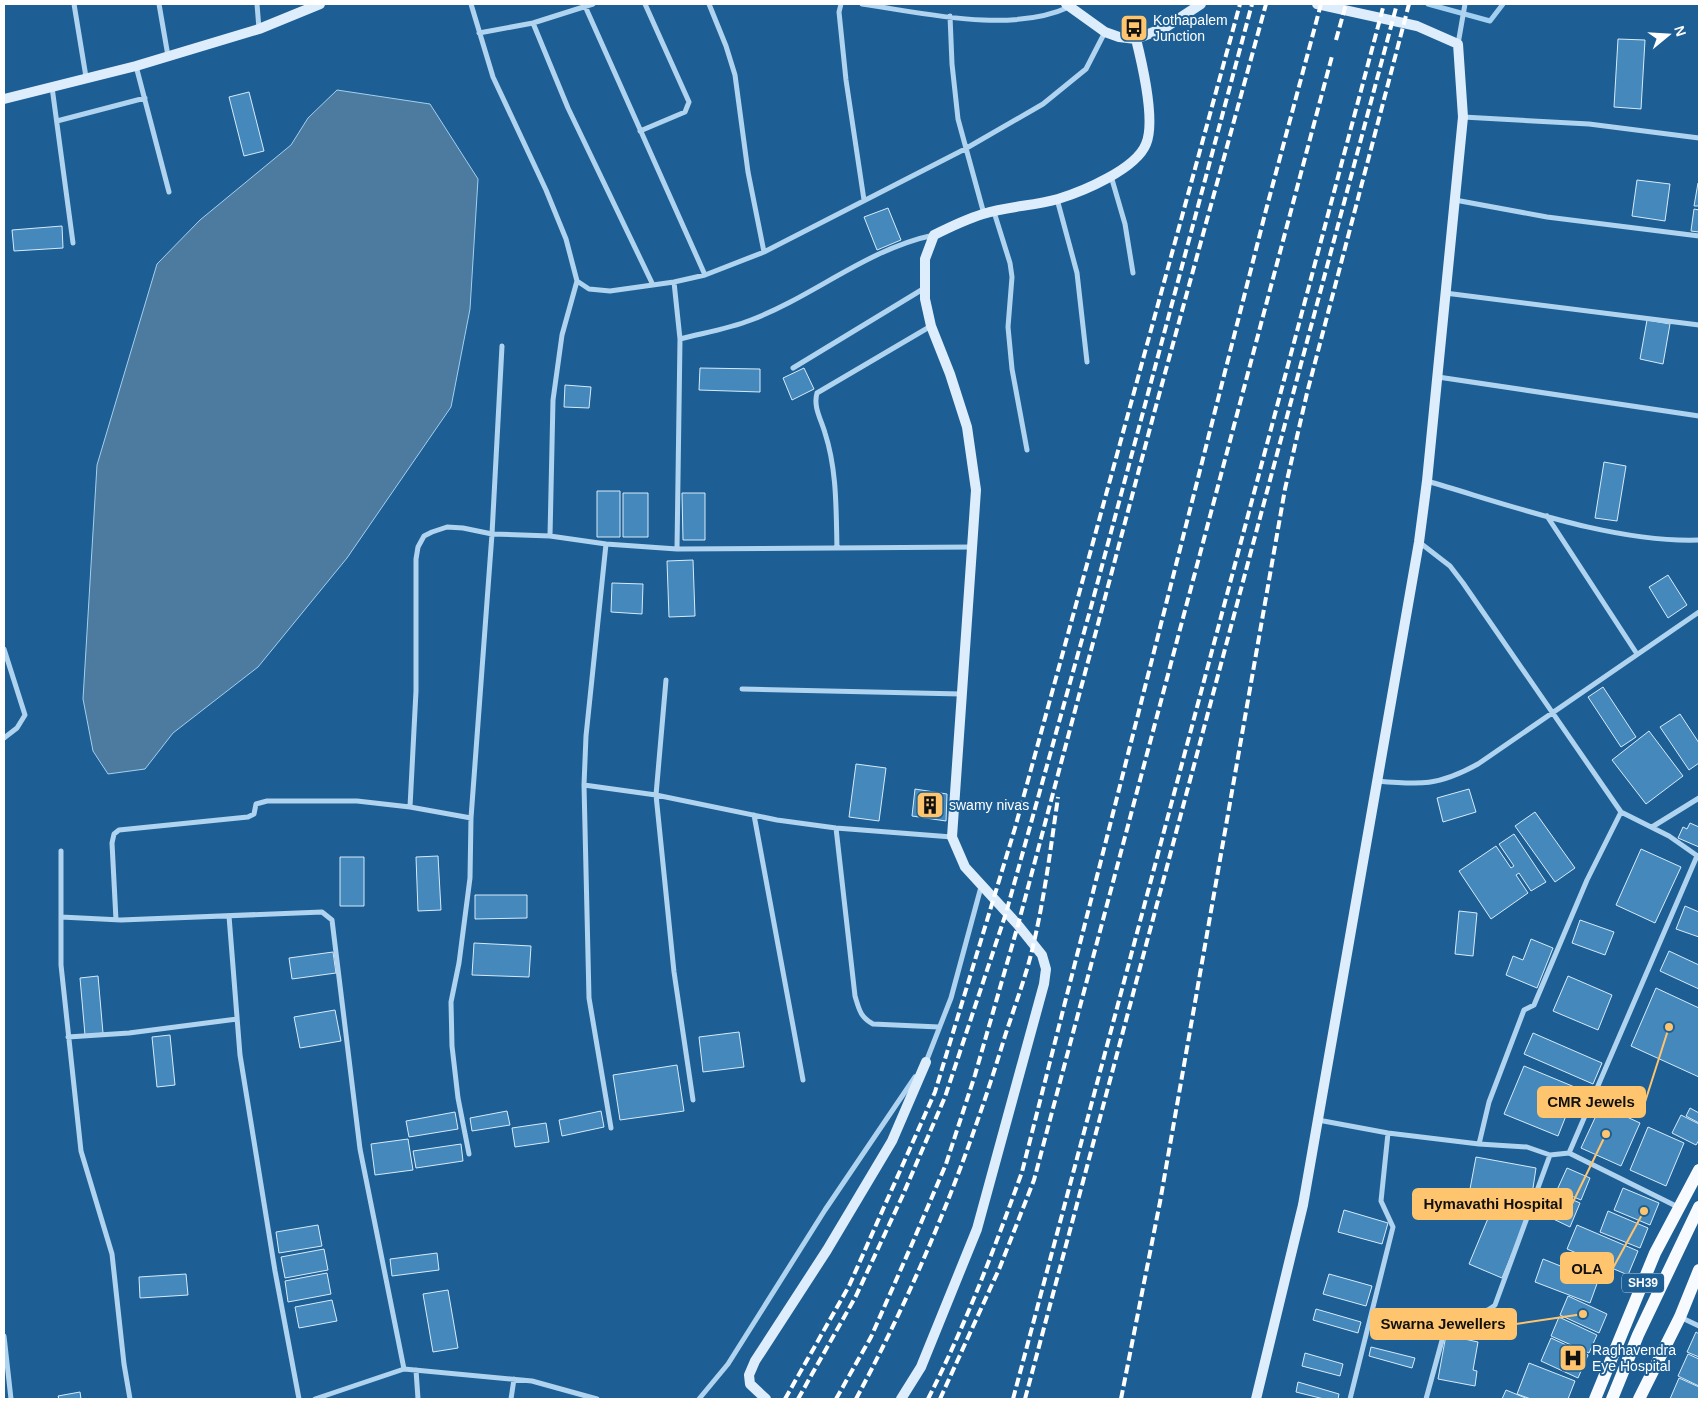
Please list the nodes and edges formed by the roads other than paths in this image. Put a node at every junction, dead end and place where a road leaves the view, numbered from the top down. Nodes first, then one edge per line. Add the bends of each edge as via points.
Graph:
1 (74, 4) edge
2 (160, 4) edge
3 (256, 4) edge
4 (320, 4) edge
5 (471, 4) edge
6 (593, 4) edge
7 (645, 4) edge
8 (709, 4) edge
9 (841, 4) edge
10 (862, 4) edge
11 (1201, 4) edge
12 (1318, 4) edge
13 (1465, 4) edge
14 (1067, 5) edge
15 (585, 6) junction
16 (901, 7) edge
17 (950, 16) junction
18 (534, 23) junction
19 (260, 28) junction
20 (1105, 32) junction
21 (479, 33) junction
22 (1136, 39) junction
23 (1458, 44) junction
24 (168, 56) junction
25 (136, 66) junction
26 (86, 77) junction
27 (52, 86) junction
28 (4, 98) edge
29 (145, 98) junction
30 (1463, 117) junction
31 (57, 121) junction
32 (640, 131) junction
33 (1699, 138) edge
34 (964, 149) junction
35 (1110, 175) junction
36 (169, 192) dead end
37 (1058, 199) junction
38 (864, 200) junction
39 (1456, 200) junction
40 (989, 213) junction
41 (934, 235) junction
42 (1699, 236) edge
43 (73, 243) dead end
44 (764, 252) junction
45 (1132, 273) dead end
46 (705, 275) junction
47 (578, 281) junction
48 (674, 282) junction
49 (654, 284) junction
50 (924, 289) junction
51 (1445, 293) junction
52 (1699, 325) edge
53 (931, 326) junction
54 (680, 339) junction
55 (502, 346) dead end
56 (1087, 362) dead end
57 (794, 368) dead end
58 (1437, 377) junction
59 (1699, 416) edge
60 (1027, 450) dead end
61 (1427, 481) junction
62 (1546, 516) junction
63 (492, 534) junction
64 (550, 536) junction
65 (1699, 540) edge
66 (1419, 542) junction
67 (606, 544) junction
68 (973, 547) junction
69 (837, 548) junction
70 (677, 549) junction
71 (1699, 612) edge
72 (4, 649) edge
73 (1637, 654) junction
74 (666, 680) dead end
75 (742, 689) dead end
76 (961, 694) junction
77 (1552, 712) junction
78 (4, 738) edge
79 (1377, 781) junction
80 (584, 785) junction
81 (656, 795) junction
82 (1699, 798) edge
83 (410, 808) junction
84 (1621, 812) junction
85 (754, 815) junction
86 (471, 818) junction
87 (1652, 827) junction
88 (836, 828) junction
89 (952, 837) junction
90 (62, 851) dead end
91 (1698, 857) edge
92 (982, 886) junction
93 (229, 916) junction
94 (61, 917) junction
95 (116, 920) junction
96 (237, 1019) junction
97 (939, 1027) junction
98 (68, 1037) junction
99 (926, 1062) junction
100 (802, 1080) dead end
101 (693, 1100) dead end
102 (1318, 1120) junction
103 (611, 1128) dead end
104 (1388, 1134) junction
105 (1479, 1144) junction
106 (1569, 1153) junction
107 (469, 1154) dead end
108 (1550, 1155) junction
109 (1699, 1170) edge
110 (1678, 1207) junction
111 (1699, 1207) edge
112 (1699, 1270) edge
113 (1680, 1318) junction
114 (1699, 1326) edge
115 (4, 1336) edge
116 (404, 1369) junction
117 (416, 1370) junction
118 (514, 1379) junction
119 (10, 1399) edge
120 (130, 1399) edge
121 (300, 1399) edge
122 (315, 1399) edge
123 (418, 1399) edge
124 (511, 1399) edge
125 (597, 1399) edge
126 (699, 1399) edge
127 (766, 1399) edge
128 (901, 1399) edge
129 (1256, 1399) edge
130 (1350, 1399) edge
131 (1426, 1399) edge
132 (1594, 1399) edge
133 (1612, 1399) edge
134 (1639, 1399) edge

1 - 26 street
2 - 24 street
3 - 19 street
4 - 19 main road
5 - 21 street
6 - 15 street
7 - 32 street via 689,102 685,112
8 - 44 street via 735,75 748,172
9 - 38 street via 838,12
10 - 16 street
11 - 22 main road via 1166,27
12 - 23 main road via 1416,26
13 - 23 street
14 - 17 street via 1053,15 1037,18 1004,20
14 - 20 main road
15 - 18 street
15 - 32 street
16 - 17 street
17 - 34 street via 954,88
18 - 21 street
18 - 49 street via 568,108
19 - 24 main road
20 - 22 main road
20 - 34 street via 1086,69 1067,86 1044,104
21 - 47 street via 493,77 566,239
22 - 35 main road via 1145,76 1149,125 1147,143 1137,159
23 - 30 main road
24 - 25 main road
25 - 26 main road
25 - 29 street
26 - 27 main road
27 - 28 main road
27 - 31 street
29 - 31 street
29 - 36 street
30 - 33 street via 1590,124
30 - 39 main road
31 - 43 street
32 - 46 street
34 - 38 street
34 - 40 street
35 - 37 main road
35 - 45 street via 1125,224
37 - 40 main road
37 - 56 street via 1077,273
38 - 44 street
39 - 42 street via 1563,219
39 - 51 main road
40 - 41 main road
40 - 60 street via 1010,263 1008,328
41 - 50 main road via 925,259
41 - 54 street via 910,240 871,256 750,321
44 - 46 street
46 - 48 street
47 - 49 street via 589,288 610,291
47 - 64 street via 562,335 553,400
48 - 49 street
48 - 54 street
50 - 53 main road
50 - 57 street
51 - 52 street
51 - 58 main road
53 - 68 main road via 950,374 972,452 976,490
53 - 69 street via 817,393 815,401 834,468
54 - 70 street
55 - 63 street
58 - 59 street
58 - 61 main road
61 - 62 street
61 - 66 main road
62 - 65 street via 1642,536
62 - 73 street
63 - 64 street
63 - 83 street via 448,527 424,536 418,546
63 - 86 street
64 - 67 street
66 - 77 street via 1450,566
66 - 79 main road
67 - 70 street
67 - 80 street
68 - 69 street
68 - 76 main road
69 - 70 street
71 - 73 street
72 - 78 street via 25,715 17,728
73 - 77 street
74 - 81 street
75 - 76 street
76 - 89 main road
77 - 79 street via 1459,774 1417,784
77 - 84 street
79 - 102 main road
80 - 81 street
80 - 103 street via 589,998
81 - 85 street
81 - 101 street via 674,972
82 - 87 street
83 - 86 street
83 - 95 street via 357,801 267,802 256,804 254,814 248,818 119,830 114,834 112,843
84 - 87 street
84 - 105 street via 1587,880 1534,1005 1524,1010 1489,1102
85 - 88 street
85 - 100 street
86 - 107 street via 470,878 451,1002 458,1098
87 - 91 street via 1683,844
88 - 89 street
88 - 97 street via 859,1012 873,1024
89 - 92 main road via 965,868
90 - 94 street
91 - 106 street
92 - 97 street via 951,998
92 - 128 main road via 1042,955 1046,969 1044,984 977,1229 921,1367
93 - 95 street
93 - 96 street
93 - 116 street via 322,912 332,920 360,1149
94 - 95 street
94 - 98 street via 60,964
96 - 98 street
96 - 121 street via 275,1271
97 - 99 street
98 - 120 street via 81,1151 112,1254
99 - 126 street via 825,1210 728,1364
99 - 127 main road via 892,1141 755,1361 749,1374 750,1384
102 - 104 street
102 - 129 main road via 1303,1204
104 - 105 street
104 - 130 street via 1381,1201 1392,1227
105 - 108 street via 1527,1147
106 - 108 street
106 - 110 street
108 - 131 street via 1494,1305 1479,1314 1456,1312 1445,1321
109 - 110 main road, SH39
110 - 132 main road, SH39 via 1655,1253
111 - 133 main road via 1638,1335
112 - 113 main road
113 - 114 street
113 - 134 main road
115 - 119 street
116 - 117 street
116 - 122 street
117 - 118 street
117 - 123 street
118 - 124 street
118 - 125 street

